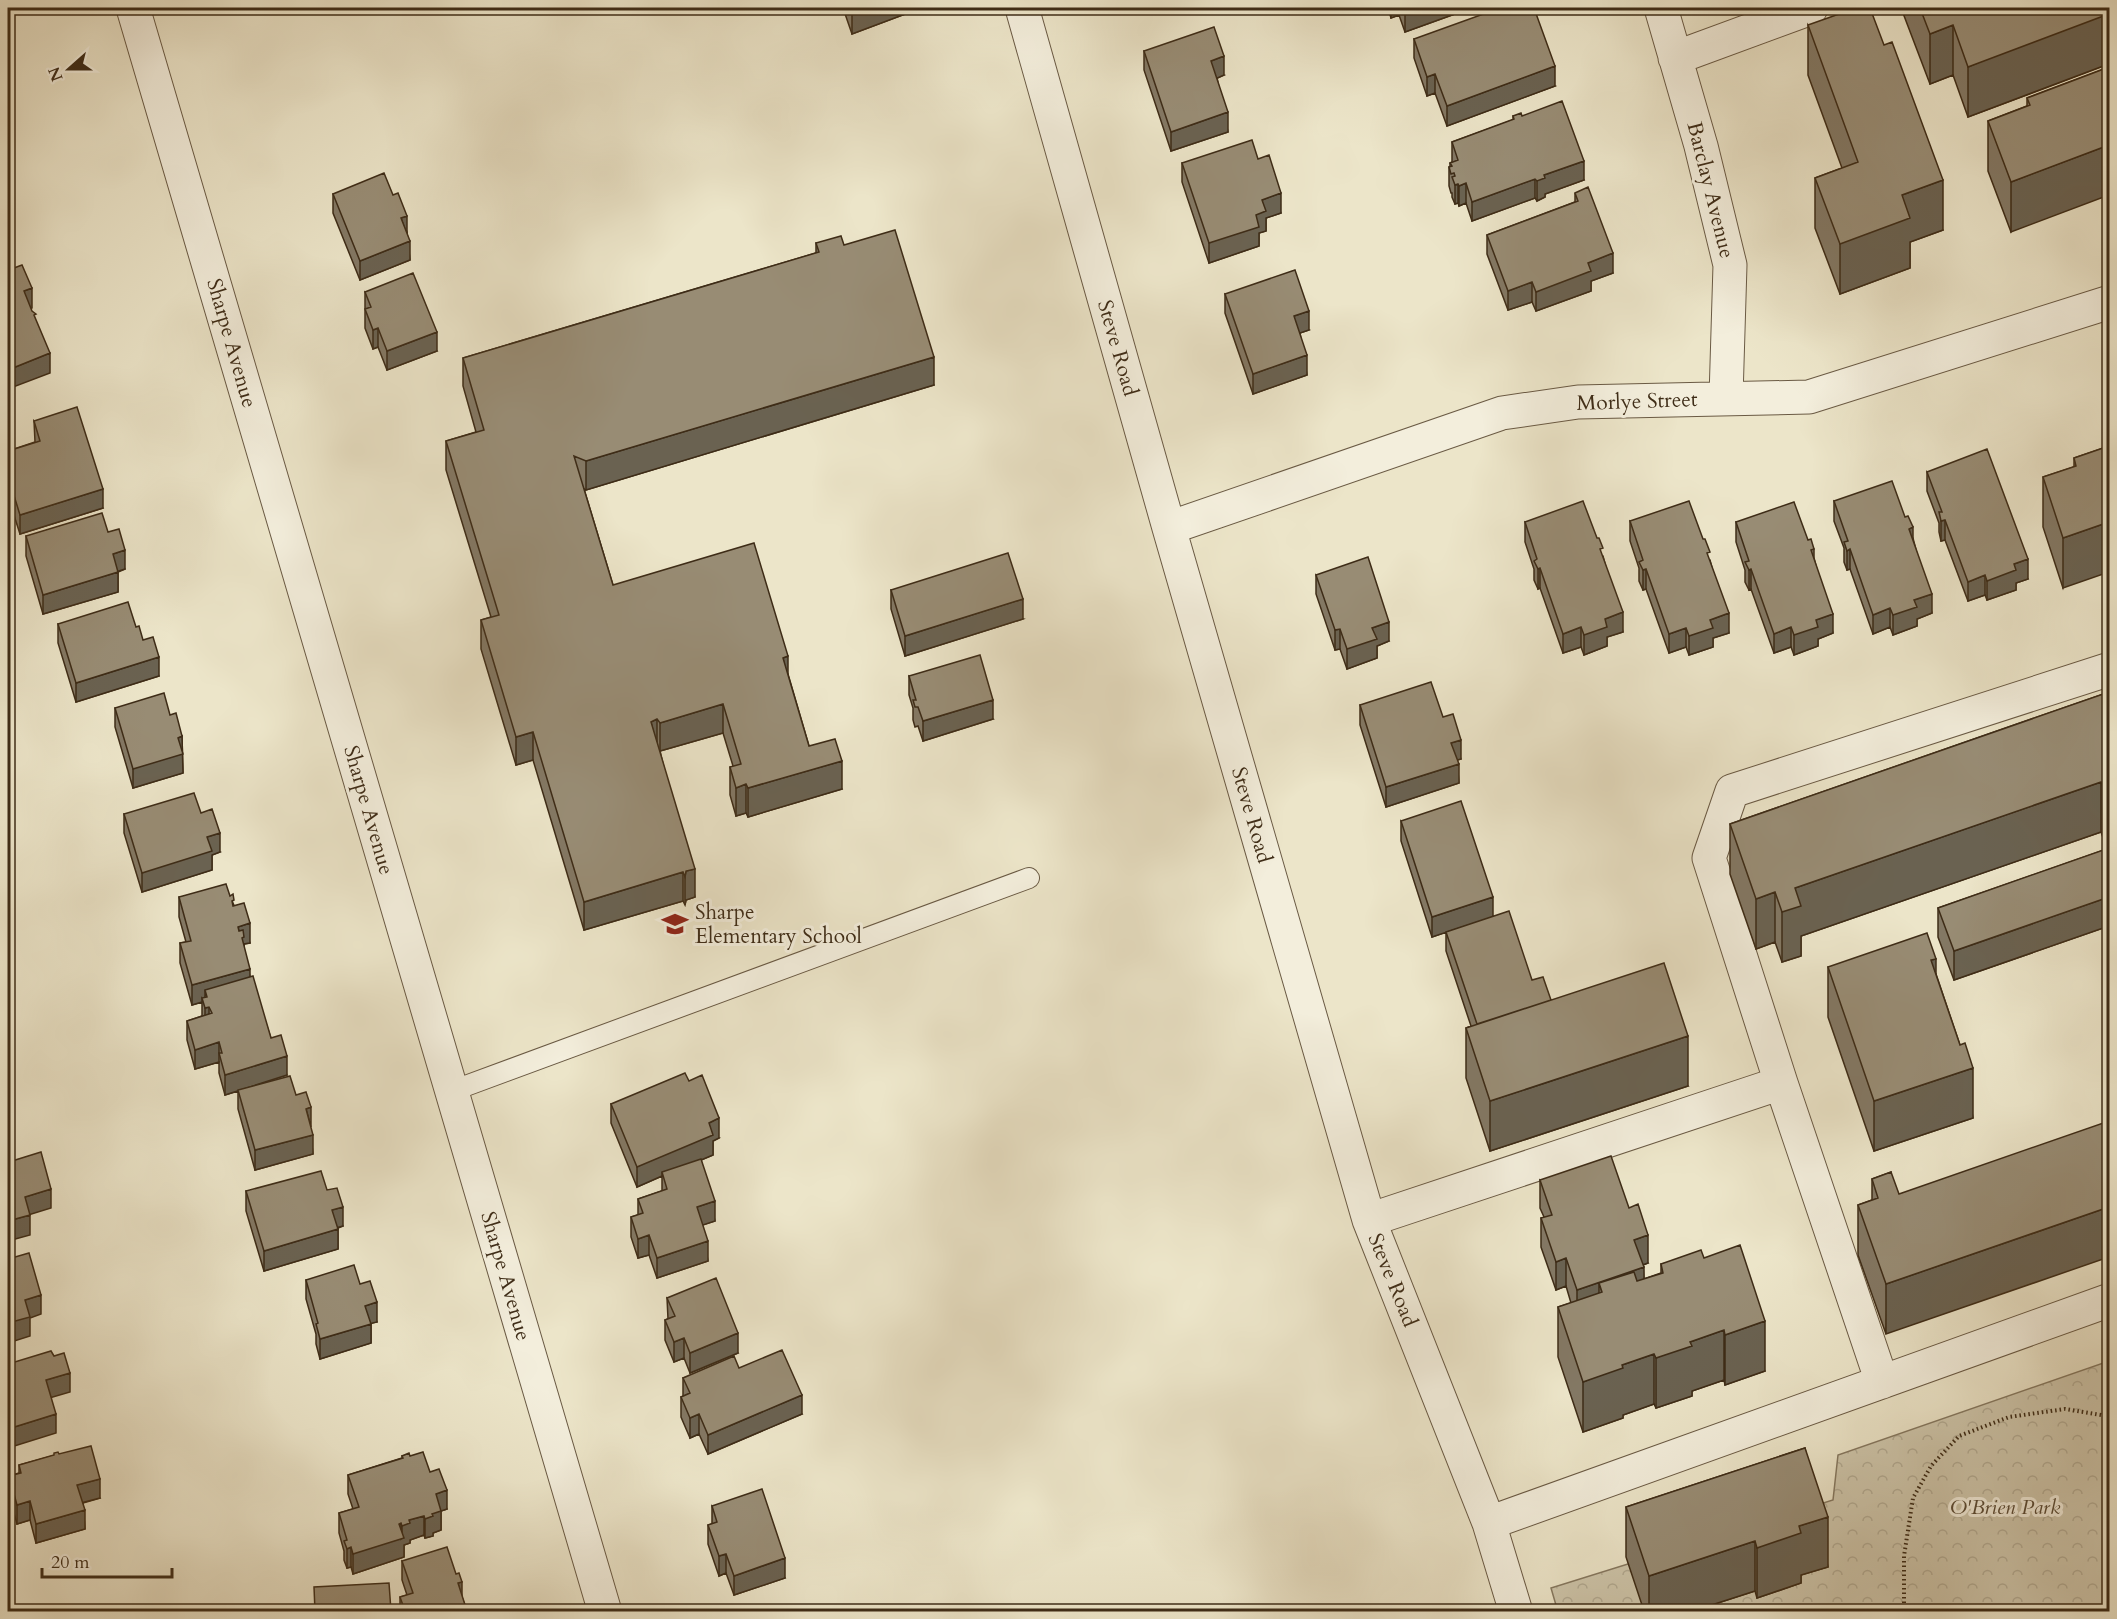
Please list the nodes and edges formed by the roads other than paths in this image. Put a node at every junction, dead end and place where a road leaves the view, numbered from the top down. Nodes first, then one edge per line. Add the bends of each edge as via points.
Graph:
1 (133, 8) edge
2 (1022, 8) edge
3 (1661, 8) edge
4 (1811, 8) edge
5 (1675, 58) junction
6 (2109, 302) edge
7 (1726, 398) junction
8 (1169, 528) junction
9 (2109, 669) edge
10 (1029, 878) dead end
11 (1781, 1083) junction
12 (452, 1091) junction
13 (1369, 1220) junction
14 (2109, 1300) edge
15 (1882, 1382) junction
16 (1489, 1523) junction
17 (605, 1611) edge
18 (1516, 1611) edge

1 - 12 street, Sharpe Avenue
2 - 8 street, Steve Road
3 - 5 street, Barclay Avenue
4 - 5 street
5 - 7 street, Barclay Avenue via 1730,265
6 - 7 street, Morlye Street via 1809,397
7 - 8 street, Morlye Street via 1578,402 1502,413
8 - 13 street, Steve Road
9 - 11 street via 1732,791 1709,858
10 - 12 lane
11 - 13 street
11 - 15 street
12 - 17 street, Sharpe Avenue
13 - 16 street, Steve Road
14 - 15 street
15 - 16 street
16 - 18 street, Steve Road

